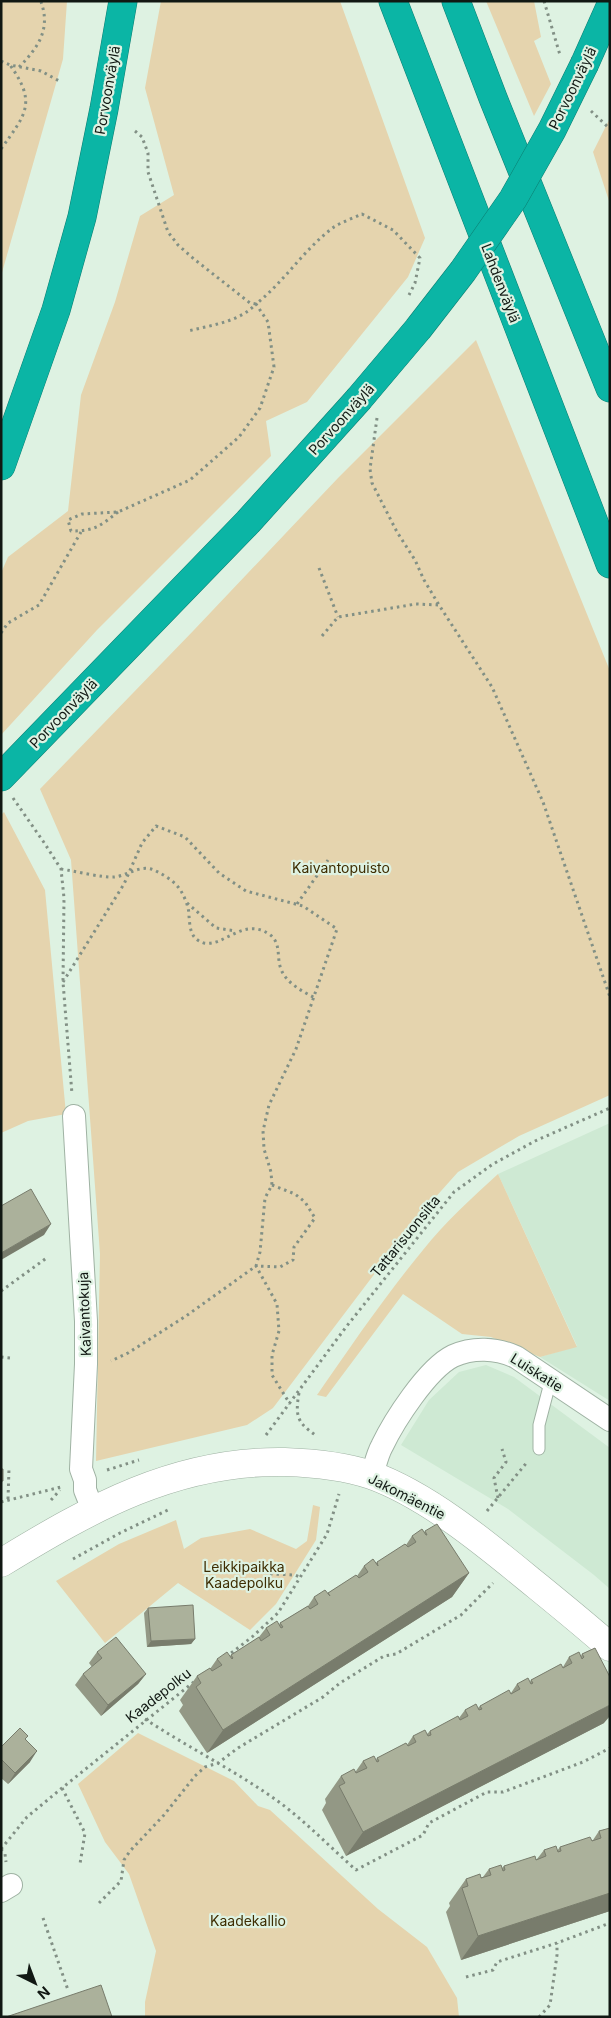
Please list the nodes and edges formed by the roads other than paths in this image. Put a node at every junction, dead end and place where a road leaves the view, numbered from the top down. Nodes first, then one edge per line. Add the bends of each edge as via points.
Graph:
1 (123, 1) edge
2 (393, 1) edge
3 (456, 1) edge
4 (610, 7) edge
5 (610, 388) edge
6 (1, 466) edge
7 (610, 564) edge
8 (7, 787) edge
9 (74, 1116) road end
10 (551, 1379) junction
11 (610, 1420) edge
12 (539, 1449) dead end
13 (372, 1476) junction
14 (93, 1510) junction
15 (1, 1563) edge
16 (610, 1647) edge

1 - 6 highway, Porvoonväylä via 82,217 56,310
2 - 7 highway, Lahdenväylä
3 - 5 highway
4 - 8 highway, Porvoonväylä, bridge via 552,130 513,199 418,329 358,400
9 - 14 street, Kaivantokuja via 86,1320 81,1469
10 - 11 street, Luiskatie
10 - 12 lane via 539,1425
10 - 13 street, Luiskatie via 500,1350 471,1351 452,1356 419,1388 396,1422 381,1448
13 - 14 street, Jakomäentie via 312,1463 240,1464 202,1470 142,1487
13 - 16 street, Jakomäentie via 449,1517
14 - 15 street, Jakomäentie

